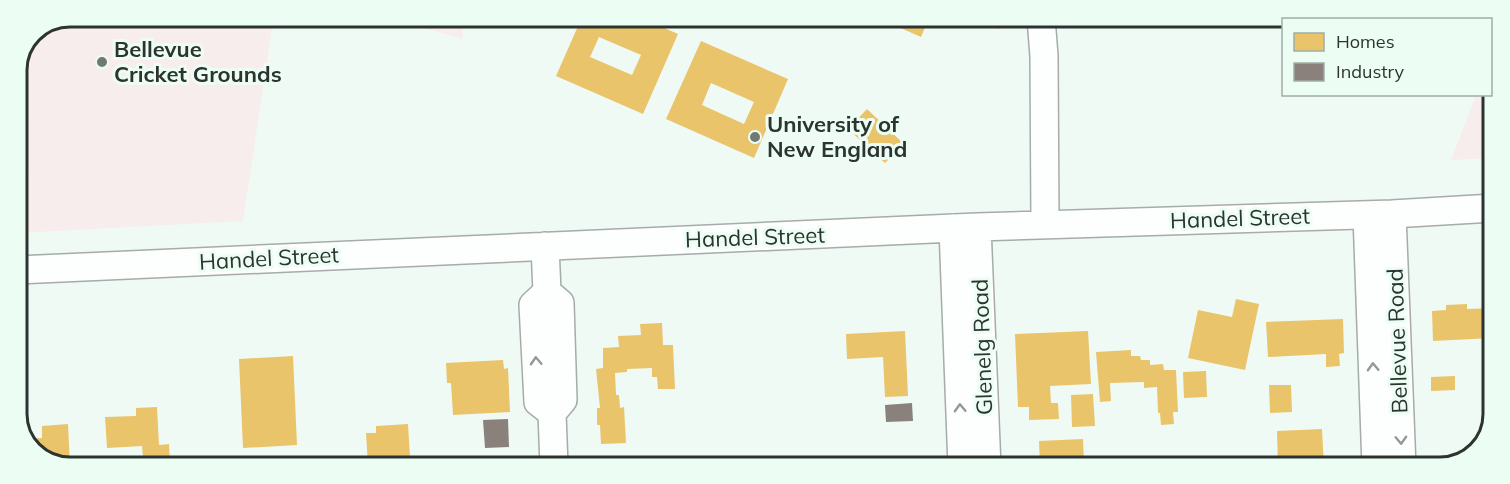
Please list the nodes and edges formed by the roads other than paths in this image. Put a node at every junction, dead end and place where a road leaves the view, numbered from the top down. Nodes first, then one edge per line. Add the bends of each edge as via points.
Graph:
1 (1042, 27) edge
2 (1483, 209) edge
3 (1380, 214) junction
4 (1045, 224) junction
5 (965, 227) junction
6 (545, 246) junction
7 (27, 270) edge
8 (554, 457) edge
9 (962, 457) edge
10 (986, 457) edge
11 (1376, 457) edge
12 (1401, 457) edge

1 - 4 street
2 - 3 street, Handel Street
3 - 4 street, Handel Street
11 -> 3 street, Bellevue Road
3 -> 12 street, Bellevue Road
4 - 5 street, Handel Street
5 - 6 street, Handel Street
9 -> 5 street, Glenelg Road
5 - 10 street, Glenelg Road
6 - 7 street, Handel Street
6 - 8 street via 547,292 533,305 538,402 552,413

